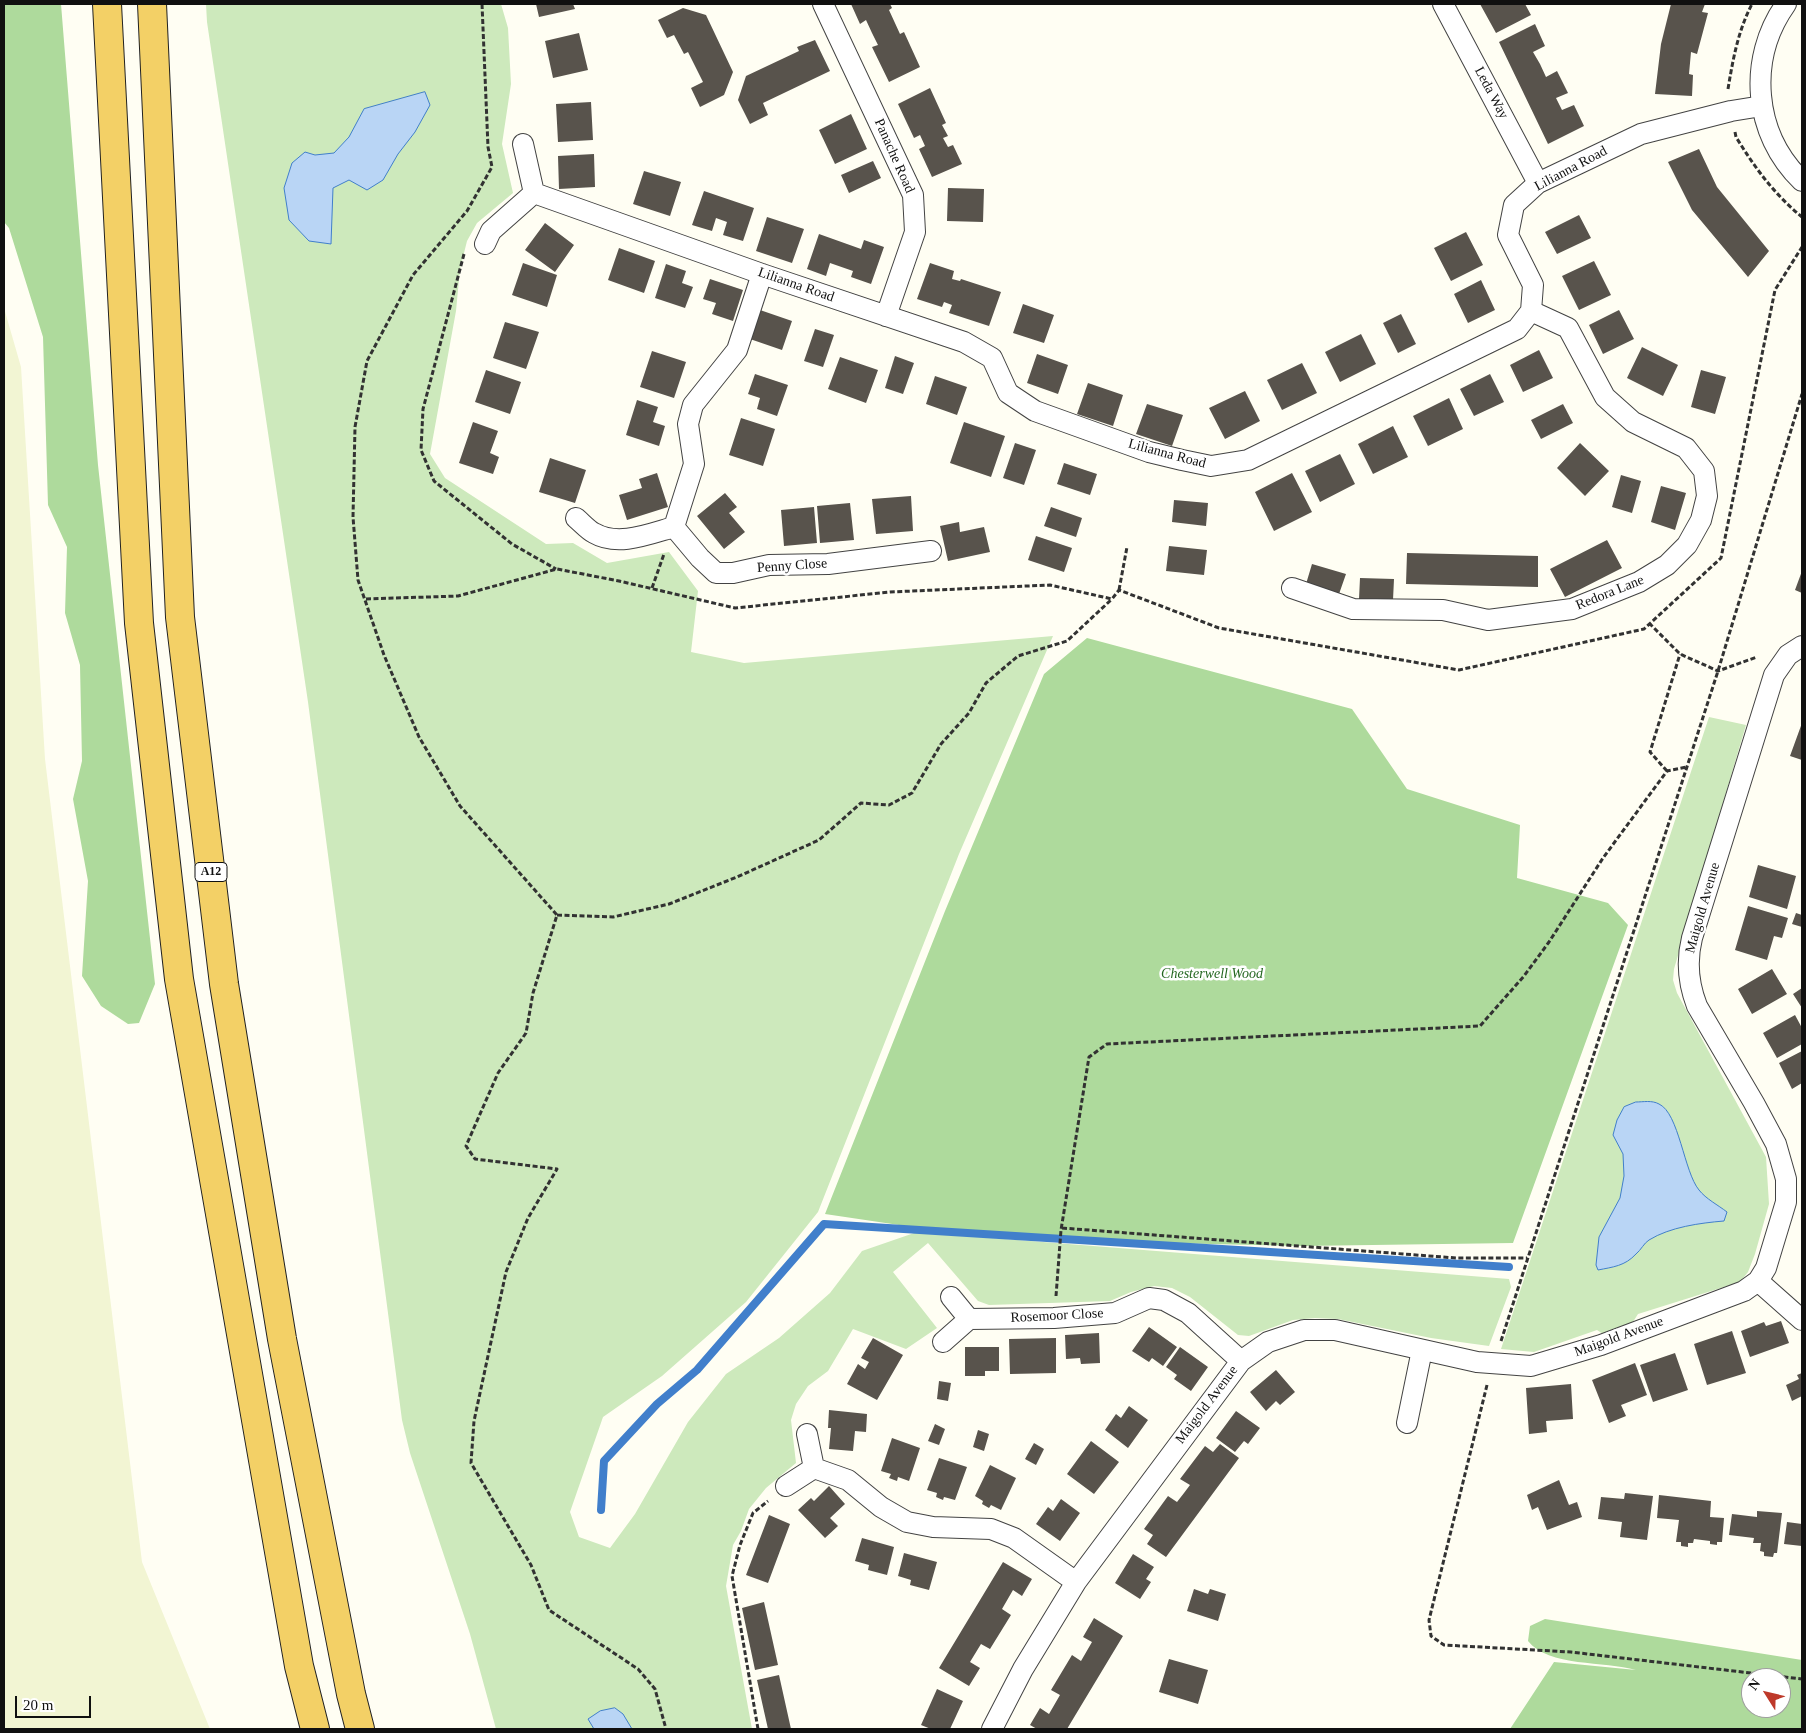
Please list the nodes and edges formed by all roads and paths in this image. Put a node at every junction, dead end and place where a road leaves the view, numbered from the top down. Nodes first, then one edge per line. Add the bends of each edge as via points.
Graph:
1 (107, 4) edge
2 (152, 4) edge
3 (482, 4) edge
4 (823, 4) edge
5 (1443, 4) edge
6 (1786, 4) edge
7 (1762, 106) junction
8 (522, 144) dead end
9 (1802, 181) edge
10 (1538, 183) junction
11 (534, 193) junction
12 (485, 244) dead end
13 (1802, 247) edge
14 (465, 250) dead end
15 (762, 274) junction
16 (1531, 311) junction
17 (886, 316) junction
18 (1802, 394) edge
19 (576, 518) dead end
20 (674, 527) junction
21 (1127, 547) dead end
22 (931, 551) dead end
23 (557, 570) junction
24 (652, 588) junction
25 (1292, 588) dead end
26 (1119, 590) junction
27 (366, 599) junction
28 (1112, 599) junction
29 (1649, 623) junction
30 (1802, 646) edge
31 (1680, 654) junction
32 (1783, 660) junction
33 (1718, 671) junction
34 (1687, 767) junction
35 (1667, 771) junction
36 (557, 915) junction
37 (1062, 1229) junction
38 (1526, 1259) junction
39 (1758, 1281) junction
40 (951, 1297) dead end
41 (1054, 1318) junction
42 (969, 1319) junction
43 (1802, 1320) edge
44 (943, 1342) dead end
45 (1422, 1350) junction
46 (1241, 1361) junction
47 (1493, 1363) junction
48 (1407, 1423) dead end
49 (807, 1434) dead end
50 (814, 1468) junction
51 (786, 1486) joint
52 (1076, 1582) junction
53 (1802, 1679) edge
54 (315, 1729) edge
55 (360, 1729) edge
56 (666, 1729) edge
57 (758, 1729) edge
58 (992, 1729) edge

1 - 54 highway via 139,624 179,979 299,1666
2 - 55 highway, A12 via 183,647 224,984 282,1339
3 - 27 path via 488,147 492,167 467,211 413,275 367,361 355,427 353,517 358,580
4 - 17 street, Panache Road via 913,195 914,232
5 - 10 street, Leda Way
6 - 7 street via 1774,20 1764,47
7 - 9 street via 1765,125 1776,149 1789,169
7 - 10 street, Lilianna Road via 1641,134
8 - 11 street
10 - 16 street, Lilianna Road via 1514,205 1508,234 1533,285
11 - 12 street via 491,231
11 - 15 street, Lilianna Road
13 - 29 path via 1775,290 1721,558
14 - 23 path via 423,409 421,450 434,481 512,544
15 - 17 street, Lilianna Road
15 - 20 street via 737,350 693,405 688,424 694,464
16 - 17 street, Lilianna Road via 1517,329 1248,460 1211,466 1149,452 1035,411 1008,394 992,358 964,342
16 - 25 street, Redora Lane via 1568,328 1605,397 1633,422 1686,448 1704,471 1707,496 1701,520 1687,545 1667,565 1639,582 1572,609 1488,620 1443,610 1353,609
18 - 33 path
19 - 20 street via 594,533 611,540
20 - 22 street, Penny Close via 716,573 733,573 769,565 828,564
20 - 24 path
21 - 26 path
23 - 24 path
23 - 27 path via 458,596
24 - 28 path via 735,608 890,592 1050,585
26 - 28 path
26 - 29 path via 1220,628 1459,670 1644,629
27 - 36 path via 384,654 419,737 460,806
28 - 36 path via 1067,641 1018,656 986,683 969,713 941,744 912,793 889,805 861,803 819,840 669,904 613,917
29 - 31 path
30 - 32 street, Maigold Avenue
31 - 33 path
31 - 35 path via 1650,752
32 - 33 path via 1770,652
32 - 39 street, Maigold Avenue via 1774,675 1692,938 1687,964 1691,992 1697,1006 1754,1103 1782,1161 1786,1202 1766,1268
33 - 34 path
34 - 35 path
34 - 38 path
35 - 37 path via 1602,858 1549,942 1480,1026 1107,1044 1089,1057
36 - 56 path via 533,993 526,1033 498,1073 466,1146 475,1159 557,1169 528,1218 506,1272 474,1421 471,1462 531,1565 549,1610 638,1669 655,1689
37 - 38 path via 1456,1258
37 - 41 path
38 - 47 path
39 - 43 street
39 - 47 street, Maigold Avenue via 1744,1291 1566,1356 1531,1366
40 - 42 street
41 - 42 street, Rosemoor Close
41 - 46 street, Rosemoor Close via 1114,1313 1149,1298 1164,1300 1188,1313
42 - 44 street
45 - 46 street, Maigold Avenue via 1335,1330 1304,1330 1268,1342
45 - 47 street, Maigold Avenue
45 - 48 street
46 - 52 street, Maigold Avenue
47 - 53 path via 1428,1620 1430,1636 1444,1645 1571,1652
49 - 50 street
50 - 51 street
50 - 52 street via 848,1480 881,1507 907,1522 932,1527 991,1529 1014,1538
51 - 57 path via 753,1513 740,1544 732,1576
52 - 58 street, Maigold Avenue via 1023,1669

